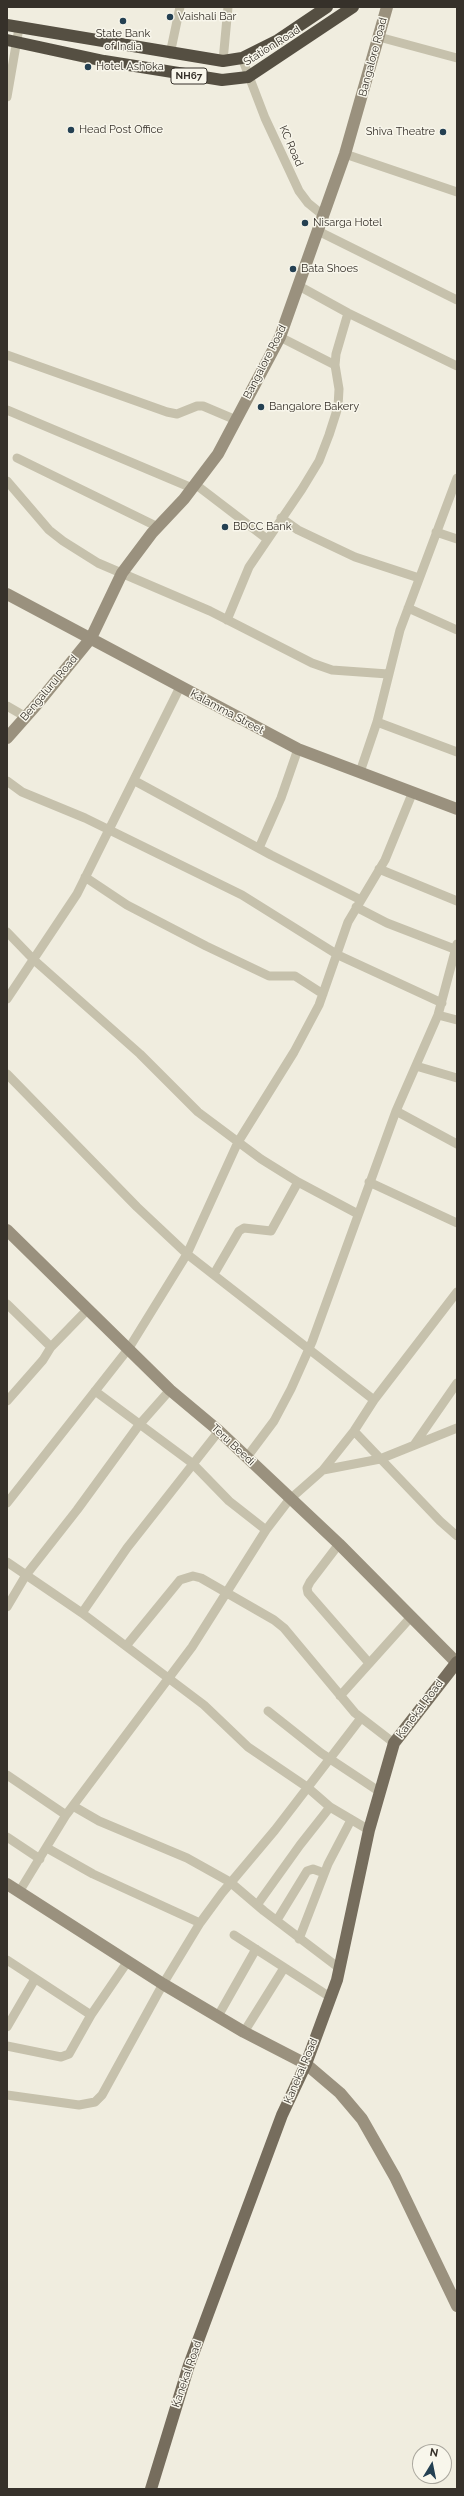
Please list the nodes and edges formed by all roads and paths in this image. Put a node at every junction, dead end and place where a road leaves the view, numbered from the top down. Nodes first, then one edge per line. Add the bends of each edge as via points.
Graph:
1 (180, 7) edge
2 (228, 7) edge
3 (327, 7) edge
4 (353, 7) edge
5 (387, 7) edge
6 (7, 25) edge
7 (19, 28) junction
8 (379, 37) junction
9 (12, 41) edge
10 (170, 54) junction
11 (242, 58) junction
12 (457, 58) edge
13 (223, 61) junction
14 (248, 77) junction
15 (7, 97) edge
16 (345, 154) junction
17 (457, 192) edge
18 (324, 216) junction
19 (318, 231) junction
20 (299, 286) junction
21 (457, 300) edge
22 (348, 313) junction
23 (280, 337) junction
24 (7, 355) edge
25 (335, 365) junction
26 (457, 366) edge
27 (7, 410) edge
28 (236, 420) junction
29 (17, 458) dead end
30 (457, 478) edge
31 (7, 481) edge
32 (194, 486) junction
33 (281, 518) junction
34 (158, 527) junction
35 (436, 532) junction
36 (267, 539) junction
37 (457, 539) edge
38 (122, 573) junction
39 (419, 578) junction
40 (7, 594) edge
41 (408, 608) junction
42 (227, 620) junction
43 (457, 630) edge
44 (91, 638) junction
45 (388, 674) junction
46 (180, 687) junction
47 (7, 706) edge
48 (26, 717) junction
49 (377, 722) junction
50 (7, 738) edge
51 (298, 749) junction
52 (457, 752) edge
53 (360, 772) junction
54 (7, 781) edge
55 (134, 781) junction
56 (412, 794) junction
57 (457, 810) edge
58 (109, 831) junction
59 (259, 848) junction
60 (379, 869) junction
61 (85, 877) junction
62 (457, 901) edge
63 (358, 903) junction
64 (7, 932) edge
65 (456, 948) edge
66 (338, 955) junction
67 (34, 960) junction
68 (322, 994) junction
69 (7, 1000) edge
70 (442, 1003) junction
71 (438, 1015) junction
72 (457, 1020) edge
73 (416, 1066) junction
74 (7, 1074) edge
75 (457, 1078) edge
76 (396, 1111) junction
77 (238, 1142) junction
78 (457, 1144) edge
79 (298, 1182) junction
80 (370, 1182) junction
81 (358, 1214) junction
82 (457, 1223) edge
83 (7, 1230) edge
84 (187, 1254) junction
85 (214, 1274) junction
86 (457, 1292) edge
87 (7, 1304) edge
88 (87, 1310) junction
89 (51, 1347) junction
90 (129, 1348) junction
91 (309, 1349) junction
92 (457, 1383) edge
93 (170, 1390) junction
94 (95, 1391) junction
95 (374, 1400) junction
96 (7, 1401) edge
97 (140, 1425) junction
98 (457, 1428) edge
99 (219, 1430) junction
100 (354, 1431) junction
101 (414, 1445) junction
102 (247, 1457) junction
103 (380, 1459) junction
104 (192, 1463) junction
105 (323, 1470) junction
106 (289, 1500) junction
107 (7, 1503) edge
108 (266, 1530) junction
109 (457, 1536) edge
110 (339, 1544) junction
111 (7, 1562) edge
112 (26, 1575) junction
113 (228, 1593) junction
114 (7, 1607) edge
115 (82, 1613) junction
116 (411, 1616) junction
117 (126, 1646) junction
118 (457, 1662) edge
119 (369, 1663) junction
120 (168, 1679) junction
121 (340, 1696) junction
122 (268, 1711) dead end
123 (361, 1718) junction
124 (394, 1743) junction
125 (330, 1759) junction
126 (7, 1775) edge
127 (307, 1787) junction
128 (380, 1792) junction
129 (73, 1806) junction
130 (330, 1807) junction
131 (66, 1815) junction
132 (350, 1820) junction
133 (369, 1830) junction
134 (7, 1838) edge
135 (47, 1848) junction
136 (40, 1859) junction
137 (324, 1873) junction
138 (230, 1882) junction
139 (7, 1884) edge
140 (19, 1892) junction
141 (257, 1905) junction
142 (277, 1920) junction
143 (200, 1923) junction
144 (234, 1935) dead end
145 (299, 1939) junction
146 (256, 1949) junction
147 (7, 1960) edge
148 (128, 1961) junction
149 (284, 1968) junction
150 (339, 1968) junction
151 (35, 1979) junction
152 (163, 1984) junction
153 (330, 1997) junction
154 (91, 2015) junction
155 (218, 2016) junction
156 (7, 2027) edge
157 (244, 2032) junction
158 (7, 2046) edge
159 (306, 2064) junction
160 (7, 2095) edge
161 (457, 2306) edge
162 (151, 2489) edge

1 - 10 street
2 - 13 street
3 - 11 highway, NH67 via 278,40
4 - 14 highway, Station Road / NH67
5 - 8 street, Bangalore Road
6 - 7 highway, NH67
7 - 9 street
7 - 10 highway, NH67
8 - 12 street
8 - 16 street, Bangalore Road
9 - 14 highway, Station Road / NH67 via 104,61 194,76 222,80
9 - 15 street
10 - 13 highway, NH67
11 - 13 highway, NH67
11 - 14 street, KC Road
14 - 18 street, KC Road via 299,191 308,203
16 - 17 street
16 - 18 street, Bangalore Road
18 - 19 street, Bangalore Road
19 - 20 street, Bangalore Road
19 - 21 street
20 - 22 street
20 - 23 street, Bangalore Road
22 - 25 street
22 - 26 street
23 - 25 street
23 - 28 street, Bangalore Road
24 - 28 street via 167,412 177,414 203,406
25 - 33 street via 339,389 338,407 329,435 319,461
27 - 32 street
28 - 32 street, Bangalore Road via 218,454
29 - 34 street
30 - 35 street
31 - 38 street via 49,530 98,563
32 - 34 street, Bangalore Road
32 - 36 street
33 - 36 street
33 - 39 street via 298,530 355,557
34 - 38 street, Bangalore Road
35 - 37 street
35 - 39 street
36 - 42 street via 249,567
38 - 42 street
38 - 44 street, Bangalore Road
39 - 41 street
40 - 44 street, Kalamma Street
41 - 43 street
41 - 45 street
42 - 45 street via 312,663 332,670
44 - 46 street, Kalamma Street
44 - 48 street, Bengaluru Road
45 - 49 street
46 - 51 street, Kalamma Street
46 - 55 street
47 - 48 street
48 - 50 street, Bengaluru Road
49 - 52 street
49 - 53 street
51 - 53 street, Kalamma Street
51 - 59 street via 281,798
53 - 56 street, Kalamma Street
54 - 58 street via 22,792 85,818
55 - 58 street
55 - 59 street
56 - 57 street, Kalamma Street
56 - 60 street via 392,845
58 - 61 street
58 - 66 street via 242,895
59 - 63 street
60 - 62 street
60 - 63 street
61 - 67 street via 77,894
61 - 68 street via 127,905 206,946 269,976 295,976
63 - 65 street via 386,923
63 - 66 street via 348,922
64 - 67 street
65 - 70 street
66 - 68 street
66 - 70 street
67 - 69 street
67 - 77 street via 140,1054 198,1112
68 - 77 street via 294,1052
70 - 71 street
71 - 72 street
71 - 73 street
73 - 75 street
73 - 76 street
74 - 84 street via 137,1207
76 - 78 street
76 - 80 street
77 - 79 street
77 - 84 street
79 - 81 street
79 - 85 street via 271,1230 239,1230
80 - 81 street
80 - 82 street
81 - 91 street
83 - 88 street, Teru Beedi
84 - 85 street
84 - 90 street
85 - 91 street
86 - 95 street
87 - 89 street
88 - 89 street
88 - 90 street, Teru Beedi
89 - 96 street
90 - 93 street, Teru Beedi
90 - 94 street
91 - 95 street
91 - 102 street via 274,1421
92 - 101 street
93 - 97 street
93 - 99 street, Teru Beedi
94 - 97 street
94 - 107 street
95 - 100 street
97 - 104 street
97 - 112 street
98 - 101 street
99 - 102 street, Teru Beedi
99 - 104 street
100 - 103 street
100 - 105 street
101 - 103 street
102 - 106 street, Teru Beedi
103 - 105 street
103 - 109 street
104 - 108 street via 229,1501
104 - 115 street via 127,1548
105 - 106 street
106 - 108 street
106 - 110 street, Teru Beedi
108 - 113 street
110 - 116 street, Teru Beedi
110 - 119 street via 310,1582 308,1593
111 - 112 street
112 - 114 street
112 - 115 street
113 - 117 street via 193,1576 180,1580
113 - 120 street
113 - 121 street via 284,1628
115 - 117 street
116 - 118 street, Teru Beedi
116 - 119 street
117 - 120 street
118 - 124 main road, Kanekal Road
119 - 121 street
120 - 127 street via 204,1705 233,1734
120 - 129 street
121 - 123 street
122 - 125 street
123 - 124 street
123 - 125 street
124 - 128 main road, Kanekal Road
125 - 127 street
125 - 128 street
126 - 131 street
127 - 130 street
127 - 138 street
128 - 133 main road, Kanekal Road
129 - 131 street
129 - 138 street via 100,1821 187,1858
130 - 132 street
130 - 141 street
131 - 135 street
132 - 133 street
132 - 137 street
133 - 150 main road, Kanekal Road
134 - 136 street
135 - 136 street
135 - 143 street via 93,1874
136 - 140 street
137 - 142 street via 313,1869 307,1871
137 - 145 street
138 - 141 street
138 - 143 street
139 - 140 street
140 - 148 street
141 - 142 street
142 - 145 street
143 - 152 street
144 - 146 street
145 - 150 street
146 - 149 street
146 - 155 street
147 - 151 street
148 - 152 street
148 - 154 street
149 - 153 street
149 - 157 street
150 - 153 main road, Kanekal Road
151 - 154 street
151 - 156 street
152 - 155 street
152 - 160 street via 102,2095 95,2102 79,2105
153 - 159 main road, Kanekal Road
154 - 158 street via 71,2051 65,2056
155 - 157 street
157 - 159 street
159 - 161 street via 340,2093 362,2119 395,2177
159 - 162 main road, Kanekal Road via 282,2115 189,2365

